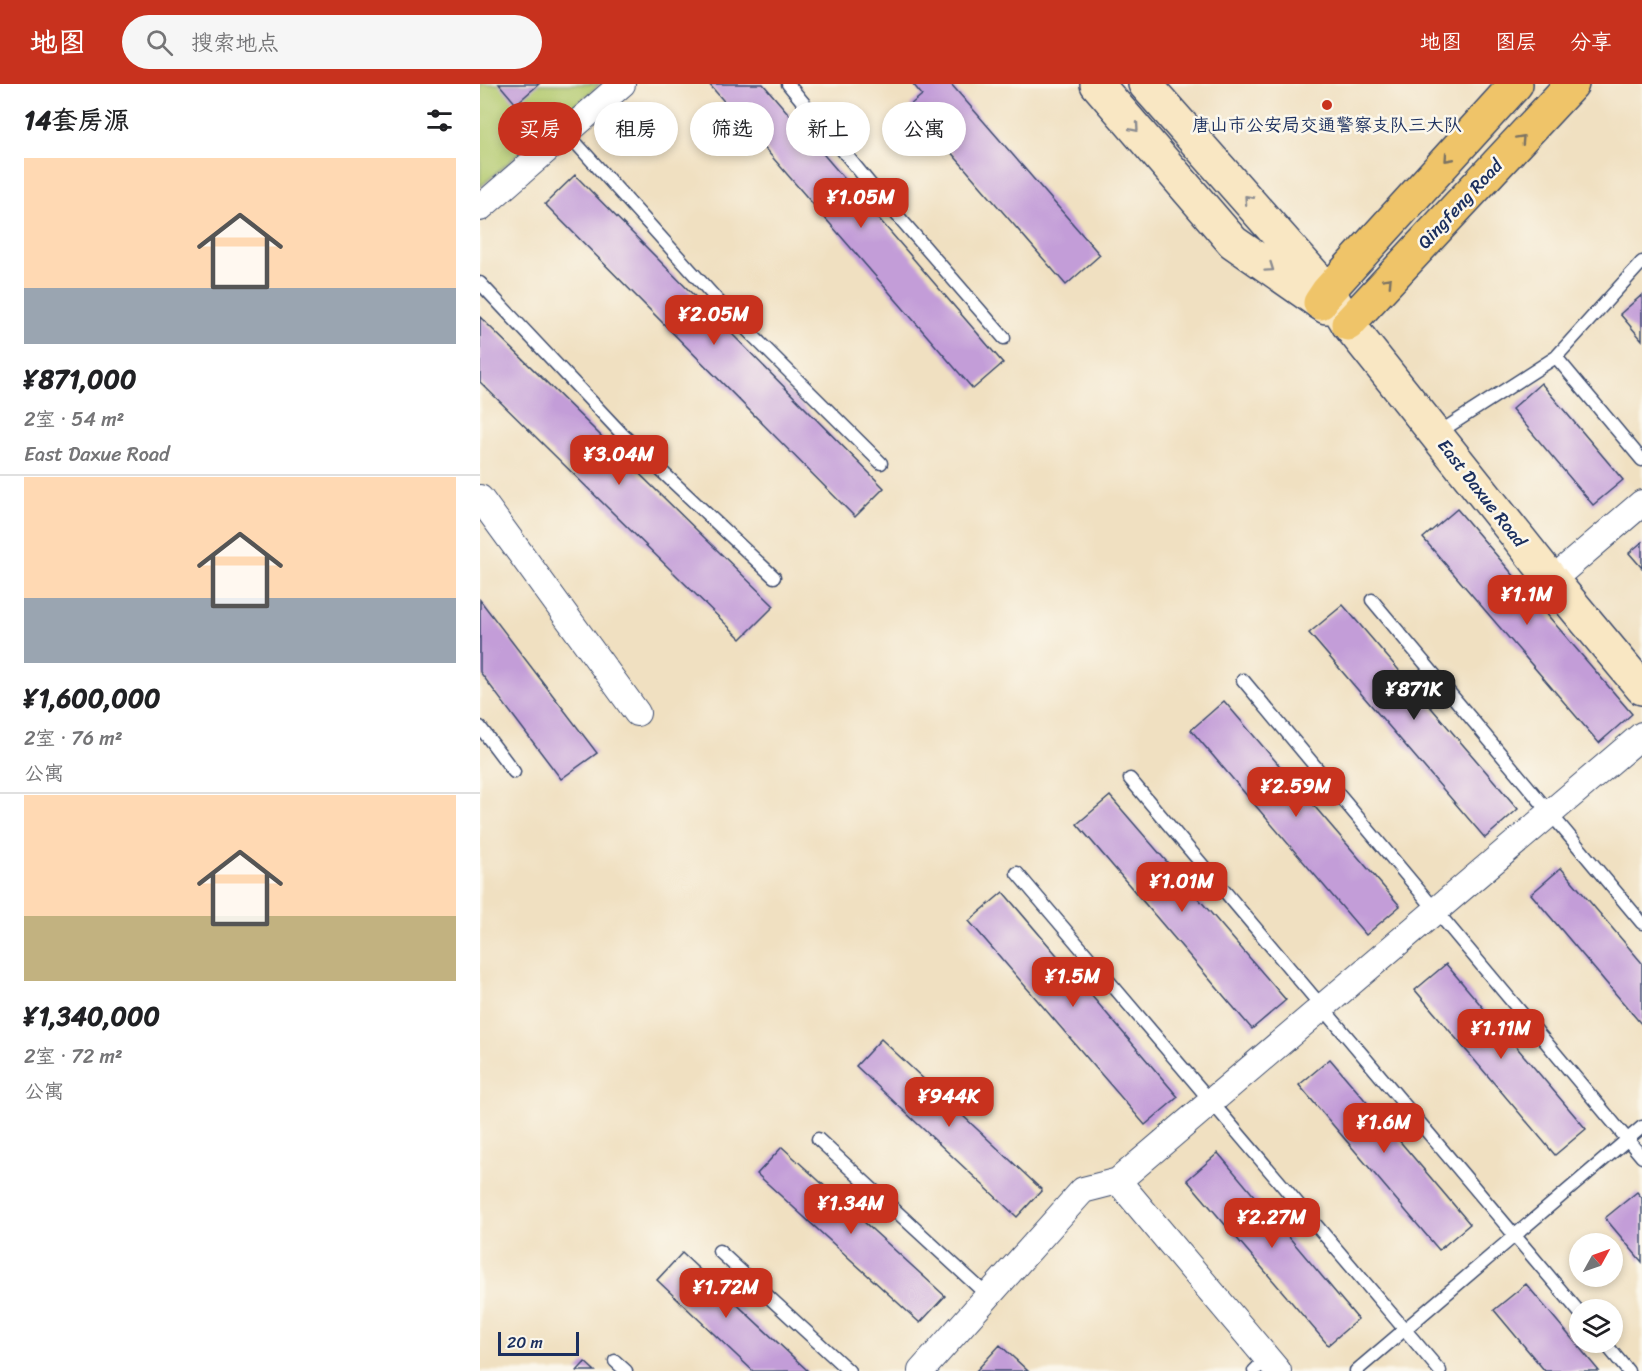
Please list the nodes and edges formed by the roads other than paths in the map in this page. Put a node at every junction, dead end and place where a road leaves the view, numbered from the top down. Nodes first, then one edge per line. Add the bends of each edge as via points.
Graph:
1 (622, 84) edge
2 (788, 84) edge
3 (1097, 84) edge
4 (1145, 84) edge
5 (1516, 84) edge
6 (1572, 84) edge
7 (582, 118) edge
8 (582, 150) edge
9 (539, 156) edge
10 (480, 208) edge
11 (1642, 262) edge
12 (480, 283) edge
13 (1324, 297) junction
14 (1348, 324) junction
15 (1004, 338) dead end
16 (1556, 357) junction
17 (1436, 434) junction
18 (1642, 460) edge
19 (881, 463) dead end
20 (480, 498) edge
21 (1642, 503) edge
22 (774, 577) dead end
23 (1552, 580) junction
24 (1372, 600) dead end
25 (1243, 680) dead end
26 (1642, 688) edge
27 (637, 713) dead end
28 (480, 727) edge
29 (1642, 735) edge
30 (514, 772) dead end
31 (1130, 779) dead end
32 (1549, 814) junction
33 (1017, 873) dead end
34 (1436, 911) junction
35 (1642, 924) edge
36 (1322, 1007) junction
37 (1212, 1102) junction
38 (1642, 1127) edge
39 (818, 1139) dead end
40 (1627, 1140) junction
41 (1642, 1157) edge
42 (1118, 1181) junction
43 (1515, 1236) junction
44 (719, 1251) dead end
45 (988, 1296) junction
46 (1569, 1300) edge
47 (1405, 1329) junction
48 (1613, 1353) edge
49 (615, 1361) dead end
50 (1266, 1367) edge
51 (626, 1371) edge
52 (849, 1371) edge
53 (921, 1371) edge
54 (1356, 1371) edge
55 (1440, 1371) edge
56 (1628, 1371) edge

1 - 7 street
2 - 15 lane
3 -> 13 main road, East Daxue Road via 1233,242
13 -> 4 main road, East Daxue Road
5 -> 13 main road
14 -> 6 main road, Qingfeng Road
8 - 19 lane via 720,303
9 - 10 street
11 - 16 lane
12 - 22 lane via 622,434
13 - 14 main road, East Daxue Road
14 - 17 main road, East Daxue Road
16 - 17 lane
16 - 18 lane
17 - 23 main road, East Daxue Road
20 - 27 street
21 - 23 street
23 - 26 main road, East Daxue Road
24 - 32 lane
25 - 34 lane
28 - 30 lane
29 - 32 street
31 - 36 lane
32 - 34 street
32 - 35 lane
33 - 37 lane
34 - 36 street
34 - 40 lane
36 - 37 street
36 - 43 lane
37 - 42 street
37 - 47 lane
38 - 40 lane
39 - 45 lane
40 - 41 lane
40 - 43 lane
42 - 45 street via 1083,1190
42 - 50 street
43 - 46 lane
43 - 47 lane
44 - 52 lane
45 - 53 street
47 - 54 lane
47 - 55 lane
48 - 56 lane
49 - 51 lane

